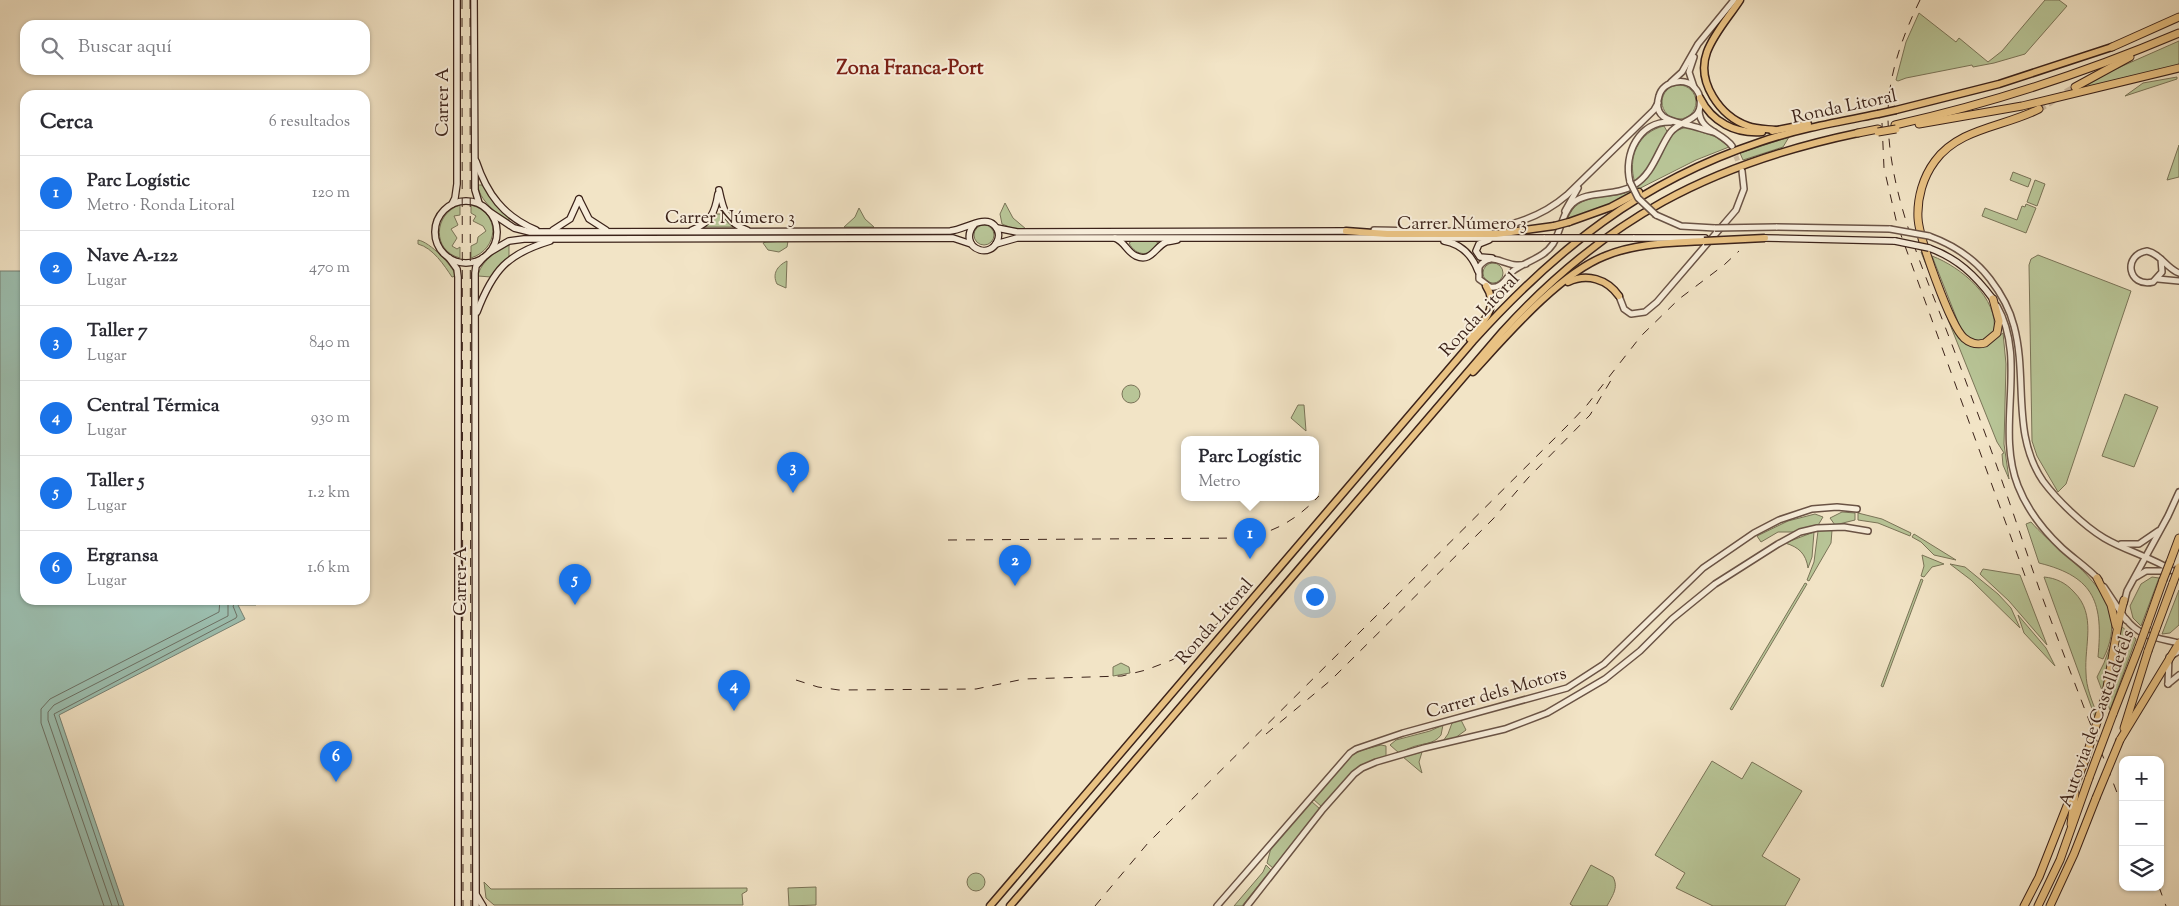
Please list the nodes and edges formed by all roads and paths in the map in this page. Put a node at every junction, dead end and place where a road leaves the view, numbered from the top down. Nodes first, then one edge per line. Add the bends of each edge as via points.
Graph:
1 (457, 0) edge
2 (474, 0) edge
3 (1734, 0) edge
4 (1740, 0) edge
5 (2179, 17) edge
6 (2179, 22) edge
7 (2177, 34) edge
8 (2112, 47) junction
9 (2179, 68) edge
10 (1667, 85) junction
11 (1694, 87) junction
12 (2075, 88) tunnel mouth
13 (1700, 98) junction
14 (1658, 102) junction
15 (2039, 109) tunnel mouth
16 (1699, 111) junction
17 (1673, 122) junction
18 (1682, 124) junction
19 (1896, 127) junction
20 (1794, 129) junction
21 (1775, 130) junction
22 (1714, 132) junction
23 (1858, 133) joint
24 (1732, 146) tunnel mouth
25 (474, 154) junction
26 (1592, 171) junction
27 (1742, 171) tunnel mouth
28 (1684, 174) junction
29 (479, 203) junction
30 (452, 204) junction
31 (490, 212) junction
32 (1566, 222) junction
33 (974, 225) junction
34 (997, 228) junction
35 (750, 231) junction
36 (540, 232) junction
37 (549, 232) junction
38 (612, 232) junction
39 (689, 232) junction
40 (1346, 232) junction
41 (1188, 237) junction
42 (1113, 238) junction
43 (1432, 238) junction
44 (1500, 238) junction
45 (1765, 238) joint
46 (555, 239) junction
47 (1705, 239) junction
48 (971, 244) junction
49 (996, 244) junction
50 (490, 252) junction
51 (449, 258) junction
52 (483, 258) junction
53 (1492, 258) junction
54 (2162, 261) junction
55 (1503, 263) junction
56 (1526, 264) junction
57 (1478, 271) junction
58 (2179, 274) edge
59 (2158, 279) junction
60 (1506, 280) junction
61 (2179, 283) edge
62 (1486, 286) junction
63 (1551, 294) junction
64 (1619, 296) joint
65 (1993, 299) junction
66 (475, 316) junction
67 (1448, 370) junction
68 (1428, 420) junction
69 (2179, 492) edge
70 (1857, 509) dead end
71 (2165, 523) junction
72 (1868, 531) dead end
73 (2179, 538) edge
74 (2113, 542) junction
75 (2145, 557) junction
76 (2176, 569) edge
77 (2179, 574) edge
78 (2135, 577) junction
79 (2097, 578) junction
80 (2124, 600) junction
81 (2121, 611) junction
82 (2126, 620) junction
83 (2117, 627) junction
84 (2179, 642) edge
85 (2179, 651) edge
86 (2170, 657) junction
87 (2179, 676) edge
88 (2120, 740) junction
89 (2085, 760) junction
90 (2071, 830) junction
91 (476, 894) junction
92 (458, 906) edge
93 (476, 906) edge
94 (484, 906) edge
95 (990, 906) edge
96 (1010, 906) edge
97 (1217, 906) edge
98 (1247, 906) edge
99 (2024, 906) edge
100 (2038, 906) edge
101 (2050, 906) edge

1 - 30 main road, Carrer A via 458,184
2 - 25 main road, Carrer A
3 - 10 street via 1698,44 1682,72
4 - 11 street via 1695,54 1689,72
4 - 21 highway via 1708,49 1704,68 1707,85 1713,98 1732,117 1747,126
5 - 8 highway
6 - 8 highway, Ronda Litoral
7 - 12 highway
7 - 19 highway, Ronda Litoral via 2032,88
8 - 20 highway, Ronda Litoral, bridge via 2007,82 1878,114
9 - 19 highway via 2022,106
10 - 11 street via 1680,81
10 - 14 street via 1660,92
11 - 13 street
13 - 16 street
13 - 21 highway via 1711,115 1730,127 1749,132
14 - 17 street via 1662,114
14 - 26 street via 1652,112
15 - 65 highway via 1954,142 1934,162 1920,195 1918,221 1925,246 1955,324 1971,343 1985,343 1997,333 1999,321
16 - 18 street via 1695,118
16 - 22 street via 1702,123
17 - 18 street
17 - 74 street, bridge via 1651,126 1636,139 1629,161 1630,182 1638,198 1656,216 1681,226 1715,228 1890,229 1929,236 1963,252 1981,268 1994,285 2014,325 2022,423 2033,464 2044,482 2071,512
18 - 22 street
18 - 32 street via 1671,131 1641,181 1618,193 1580,199 1572,204
19 - 23 highway, Ronda Litoral
20 - 21 highway
20 - 28 highway, Ronda Litoral
22 - 24 street
23 - 68 highway, Ronda Litoral via 1779,152 1734,168 1643,213 1593,247 1525,307
25 - 29 main road, Carrer A via 474,190
25 - 36 main road via 485,185 497,204 514,219
26 - 32 street via 1572,196
26 - 40 street via 1551,207 1527,220 1504,227
27 - 64 street via 1744,189 1736,210 1657,302 1645,312 1631,314 1624,309
28 - 32 highway via 1674,175 1610,207
28 - 67 highway, Ronda Litoral via 1621,208 1560,254 1513,297
29 - 30 main road via 464,200
29 - 31 main road
30 - 51 main road via 438,218 434,232 437,244
31 - 36 main road, Carrer Número 3 via 520,230
31 - 50 main road via 498,233
32 - 40 highway, bridge via 1496,234
32 - 56 street via 1546,252
33 - 34 main road via 987,221
33 - 35 main road, Carrer Número 3 via 950,231
33 - 48 main road via 969,234
34 - 40 main road via 1017,232
34 - 49 main road
35 - 39 main road, Carrer Número 3
35 - 39 main road via 728,218 719,190 712,217
36 - 37 main road, Carrer Número 3
37 - 38 main road, Carrer Número 3
37 - 38 main road via 570,219 579,199 589,220
38 - 39 main road, Carrer Número 3
41 - 42 main road, Carrer Número 3
41 - 42 main road via 1166,242 1144,258 1135,256 1122,241
41 - 43 main road, Carrer Número 3
42 - 49 main road, Carrer Número 3 via 1012,238
43 - 44 main road, Carrer Número 3
43 - 57 main road via 1462,248
44 - 47 main road, Carrer Número 3, bridge
44 - 53 main road via 1476,247 1480,257
45 - 47 highway, bridge
45 - 65 main road, bridge via 1895,241 1929,248 1967,268
46 - 48 main road, Carrer Número 3 via 953,238
46 - 50 main road, Carrer Número 3 via 516,240
46 - 66 main road via 525,249 506,261 491,280
47 - 63 highway via 1661,243 1606,256 1578,272
48 - 49 main road via 984,251
50 - 52 main road
51 - 52 main road via 466,264
51 - 92 main road, Carrer A via 458,275
52 - 66 main road, Carrer A via 475,273
53 - 55 street
53 - 57 street
54 - 58 street
54 - 59 street
54 - 59 street via 2147,251 2135,256 2131,263 2132,274 2139,281 2150,283
55 - 56 street via 1512,266
55 - 60 street via 1507,271
56 - 60 street
57 - 62 street via 1479,279
59 - 61 street
60 - 62 street via 1499,286
62 - 67 highway via 1492,298 1490,308
63 - 64 highway via 1567,282 1586,278 1603,281
63 - 68 highway via 1512,330
65 - 79 street via 2004,322 2011,353 2009,456 2018,487 2038,521
66 - 91 main road, Carrer A
67 - 95 highway, Ronda Litoral
68 - 96 highway, Ronda Litoral
69 - 71 street
70 - 97 street, Carrer dels Motors via 1812,509 1754,533 1702,568 1604,664 1567,688 1403,733 1350,752
71 - 74 street via 2139,544
71 - 75 street
72 - 98 street, Carrer dels Motors via 1844,527 1817,528 1800,532 1778,544 1715,584 1605,680 1547,713 1505,729 1414,751 1362,768 1323,809
73 - 90 highway, Autovia de Castelldefels, bridge
74 - 75 street
75 - 76 street
75 - 78 street
76 - 77 street
76 - 78 street via 2146,571
76 - 88 highway, Autovia de Castelldefels, bridge
78 - 80 street
79 - 81 street
79 - 83 highway via 2111,605
80 - 81 highway
80 - 82 street
81 - 82 street
81 - 83 highway
82 - 84 street via 2148,637
83 - 89 highway, bridge via 2105,697
84 - 86 highway
85 - 86 street
86 - 87 street via 2168,684
86 - 88 highway
88 - 101 highway, Autovia de Castelldefels, bridge
89 - 90 highway via 2074,796
89 - 99 highway via 2039,878
90 - 100 highway, Autovia de Castelldefels
91 - 93 main road, Carrer A
91 - 94 main road

